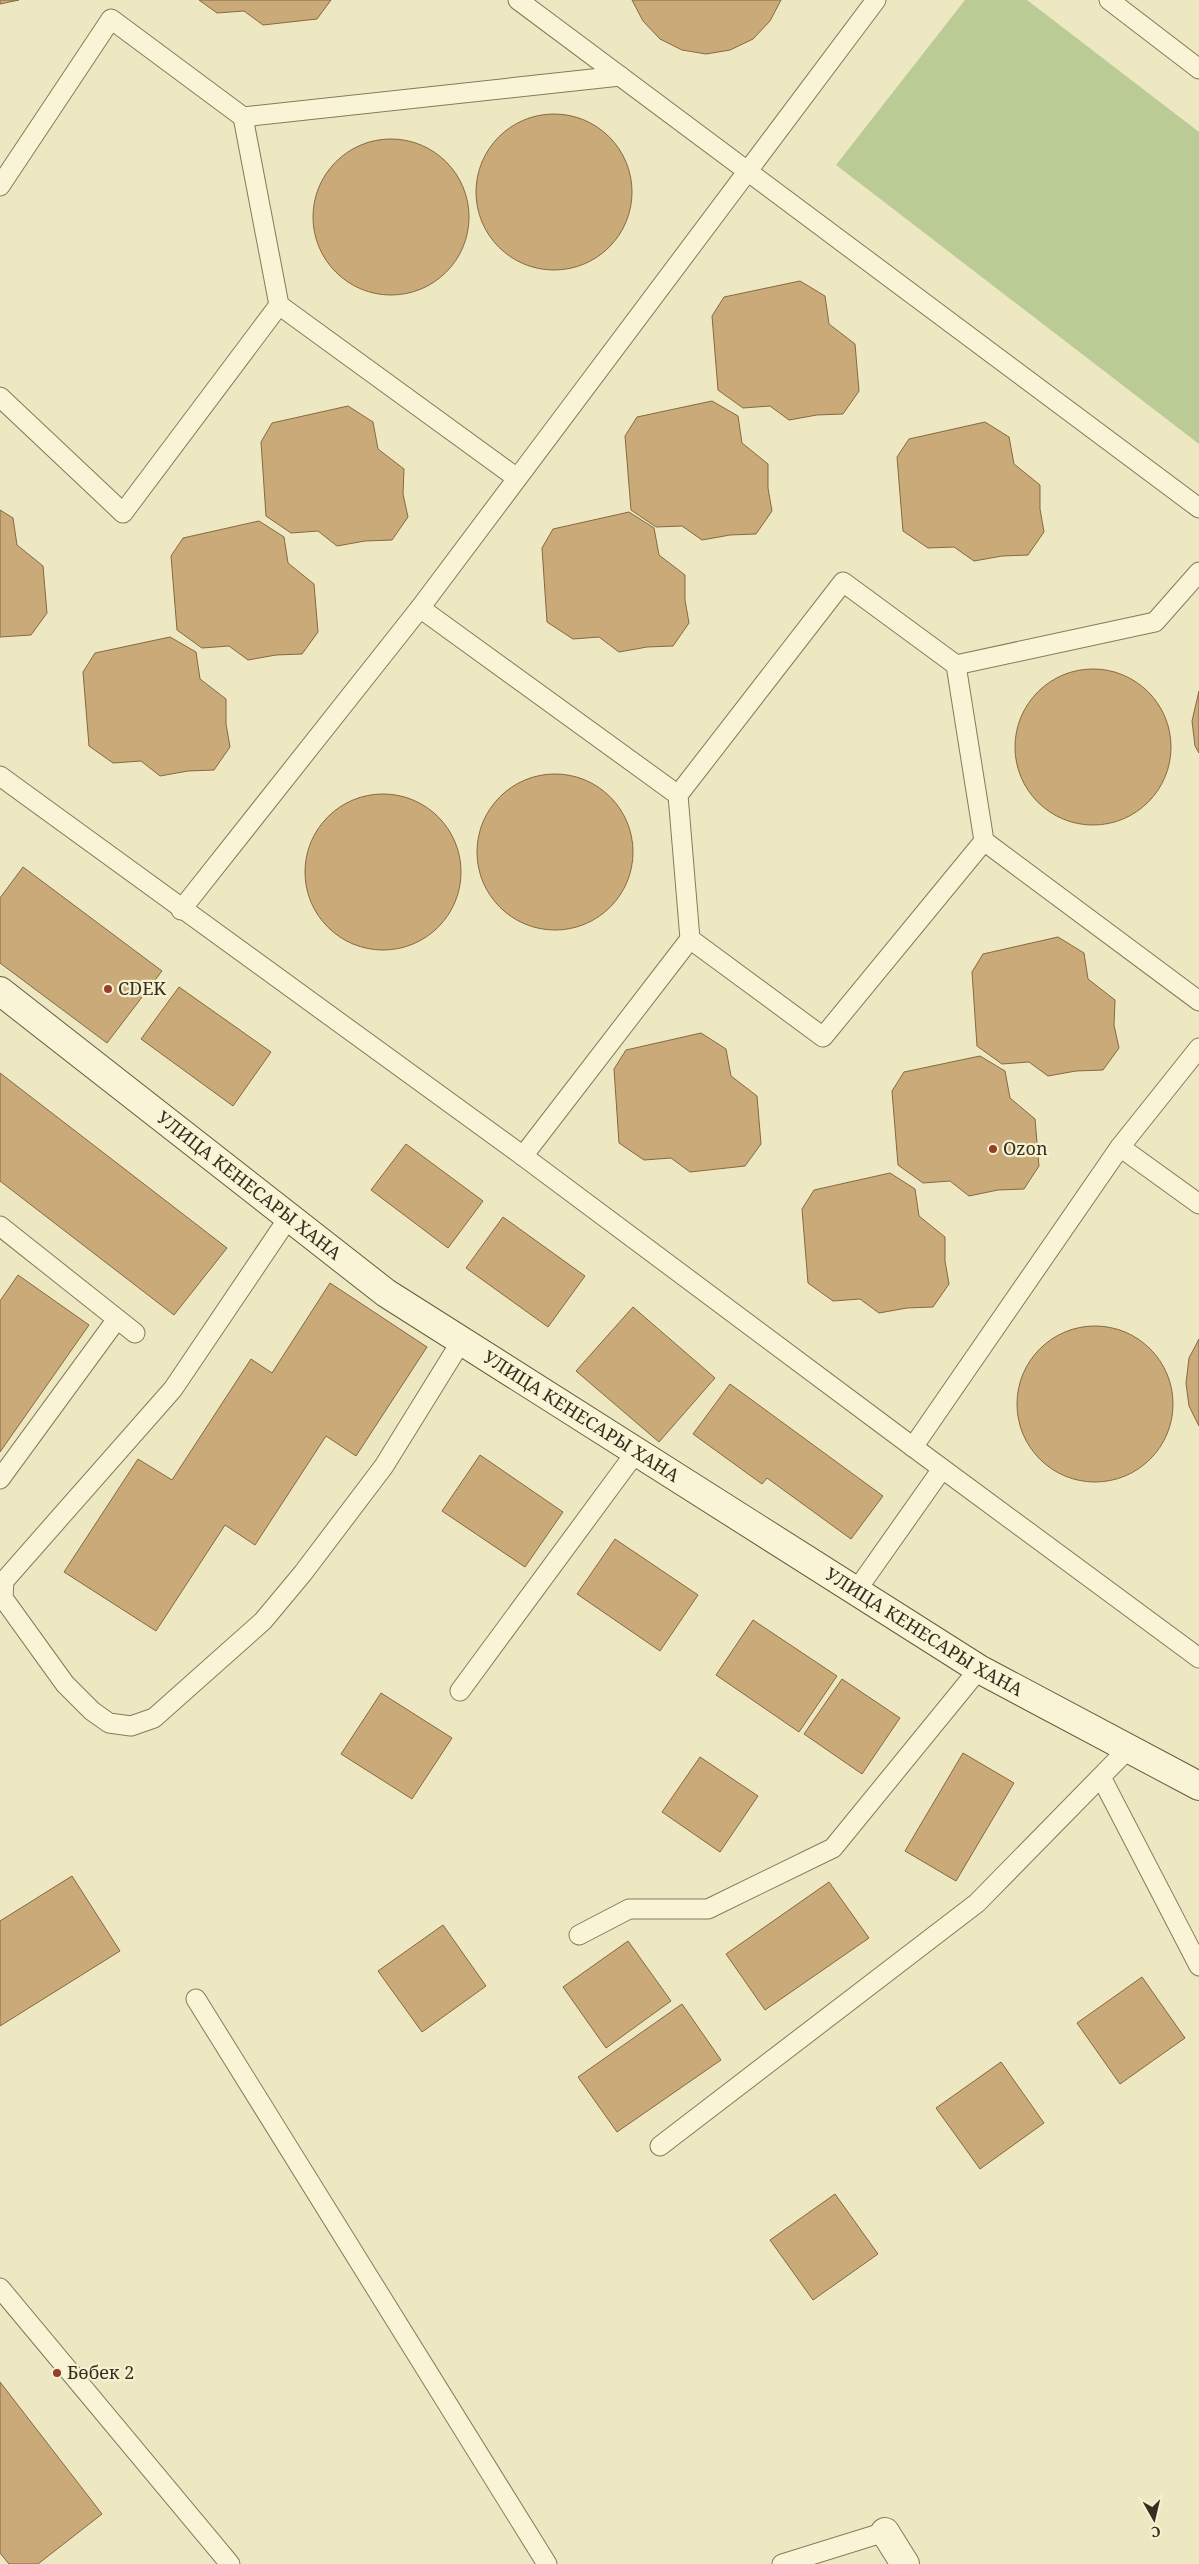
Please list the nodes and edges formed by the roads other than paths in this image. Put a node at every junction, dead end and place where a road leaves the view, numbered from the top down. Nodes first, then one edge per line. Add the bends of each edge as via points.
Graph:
1 (518, 0) edge
2 (876, 0) edge
3 (1109, 0) edge
4 (1199, 69) edge
5 (620, 76) junction
6 (243, 117) junction
7 (747, 171) junction
8 (0, 186) edge
9 (279, 305) junction
10 (0, 397) edge
11 (517, 478) junction
12 (1199, 508) edge
13 (1199, 572) edge
14 (420, 608) junction
15 (956, 665) junction
16 (0, 776) edge
17 (678, 795) junction
18 (984, 841) junction
19 (181, 910) junction
20 (690, 939) junction
21 (0, 991) edge
22 (1199, 1001) edge
23 (1199, 1048) edge
24 (1120, 1147) junction
25 (523, 1156) junction
26 (1199, 1204) edge
27 (289, 1217) junction
28 (0, 1226) edge
29 (117, 1319) junction
30 (135, 1333) dead end
31 (462, 1340) junction
32 (913, 1447) junction
33 (636, 1452) junction
34 (942, 1469) junction
35 (0, 1478) edge
36 (856, 1591) junction
37 (1199, 1658) edge
38 (979, 1669) junction
39 (460, 1691) dead end
40 (1129, 1748) junction
41 (1101, 1777) junction
42 (1199, 1786) edge
43 (579, 1935) dead end
44 (1199, 1966) edge
45 (196, 1999) dead end
46 (660, 2146) dead end
47 (0, 2288) edge
48 (885, 2532) joint
49 (230, 2564) edge
50 (547, 2564) edge
51 (782, 2564) edge
52 (905, 2564) edge

1 - 5 lane
2 - 7 lane
3 - 4 lane
5 - 6 lane
5 - 7 lane
6 - 8 lane via 112,20
6 - 9 lane
7 - 11 lane
7 - 12 lane
9 - 10 lane via 124,513
9 - 11 lane
11 - 14 lane
13 - 15 lane via 1155,622
14 - 17 lane
14 - 19 lane
15 - 17 lane via 843,582
15 - 18 lane
16 - 19 lane
17 - 20 lane
18 - 20 lane via 823,1037
18 - 22 lane
19 - 25 lane
20 - 25 lane
21 - 27 street, УЛИЦА КЕНЕСАРЫ ХАНА
23 - 24 lane
24 - 26 lane
24 - 32 lane
25 - 32 lane
27 - 31 street, УЛИЦА КЕНЕСАРЫ ХАНА via 386,1293
27 - 31 lane via 172,1389 4,1582 3,1598 65,1684 92,1711 109,1723 131,1726 154,1718 264,1621 384,1466
28 - 29 lane
29 - 30 lane
29 - 35 lane
31 - 33 street, УЛИЦА КЕНЕСАРЫ ХАНА
32 - 34 lane
33 - 36 street, УЛИЦА КЕНЕСАРЫ ХАНА
33 - 39 lane
34 - 36 lane
34 - 37 lane
36 - 38 street, УЛИЦА КЕНЕСАРЫ ХАНА
38 - 40 street, УЛИЦА КЕНЕСАРЫ ХАНА
38 - 43 lane via 833,1848 708,1909 629,1909
40 - 41 lane
40 - 42 street, УЛИЦА КЕНЕСАРЫ ХАНА
41 - 44 lane
41 - 46 lane via 977,1903
45 - 50 lane
47 - 49 lane
48 - 51 lane
48 - 52 street

